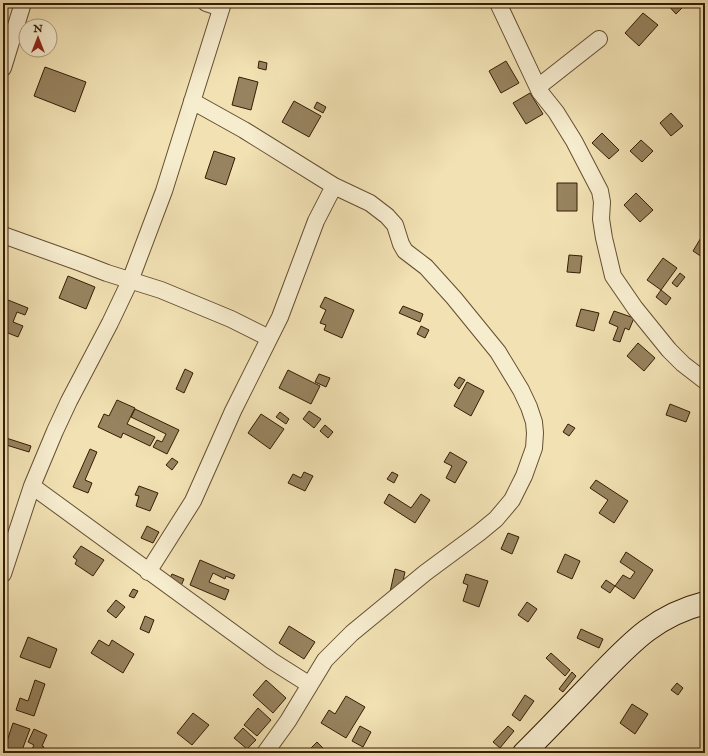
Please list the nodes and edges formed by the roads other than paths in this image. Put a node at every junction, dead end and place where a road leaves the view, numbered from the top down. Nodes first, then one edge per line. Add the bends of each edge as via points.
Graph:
1 (23, 3) edge
2 (206, 3) edge
3 (498, 3) edge
4 (222, 5) edge
5 (599, 39) dead end
6 (3, 68) edge
7 (538, 87) junction
8 (192, 101) junction
9 (334, 186) junction
10 (3, 235) edge
11 (130, 281) junction
12 (269, 338) junction
13 (705, 380) edge
14 (32, 486) junction
15 (148, 572) junction
16 (3, 574) edge
17 (705, 603) edge
18 (310, 685) junction
19 (265, 753) edge
20 (524, 753) edge

1 - 6 street
2 - 4 street
3 - 7 street
4 - 8 street
5 - 7 street
7 - 13 street via 574,141 600,192 601,219 613,276 669,350
8 - 9 street
8 - 11 street via 164,191
9 - 12 street via 316,221 280,317
9 - 18 street via 370,203 387,216 395,225 406,251 426,267 486,336 521,390 529,407 535,433 534,448 524,476 512,500 496,519 352,633 325,660
10 - 11 street
11 - 12 street via 204,307
11 - 14 street via 69,401
12 - 15 street via 193,501
14 - 15 street
14 - 16 street
15 - 18 street via 272,661
17 - 20 street via 684,609 657,623 629,644
18 - 19 street

